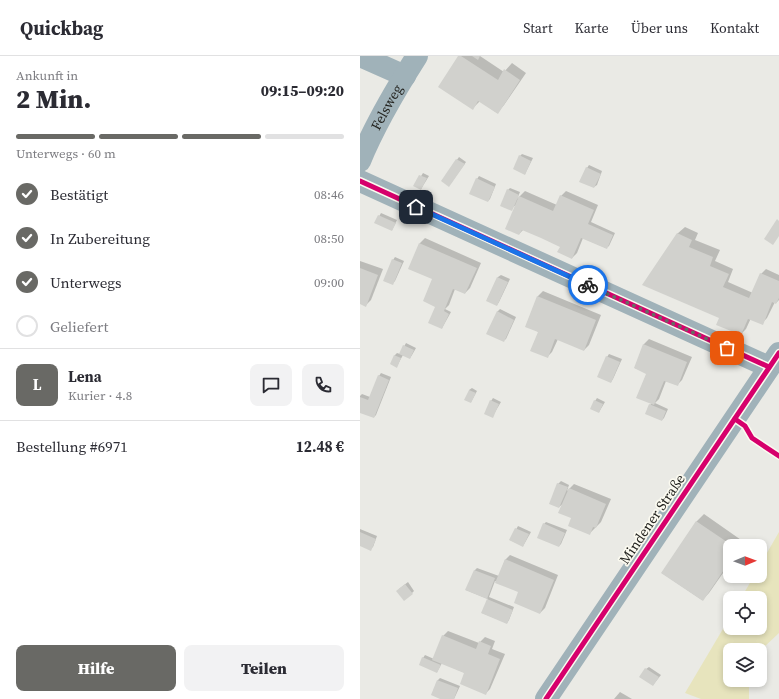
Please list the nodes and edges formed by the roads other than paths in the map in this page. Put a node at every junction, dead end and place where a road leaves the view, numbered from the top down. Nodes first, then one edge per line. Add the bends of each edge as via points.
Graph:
1 (360, 56) edge
2 (417, 56) edge
3 (405, 76) junction
4 (360, 160) edge
5 (360, 181) edge
6 (774, 360) edge
7 (546, 699) edge

1 - 3 street
2 - 3 street, Felsweg
3 - 4 street, Felsweg via 387,105
5 - 6 street
6 - 7 street, Mindener Straße

